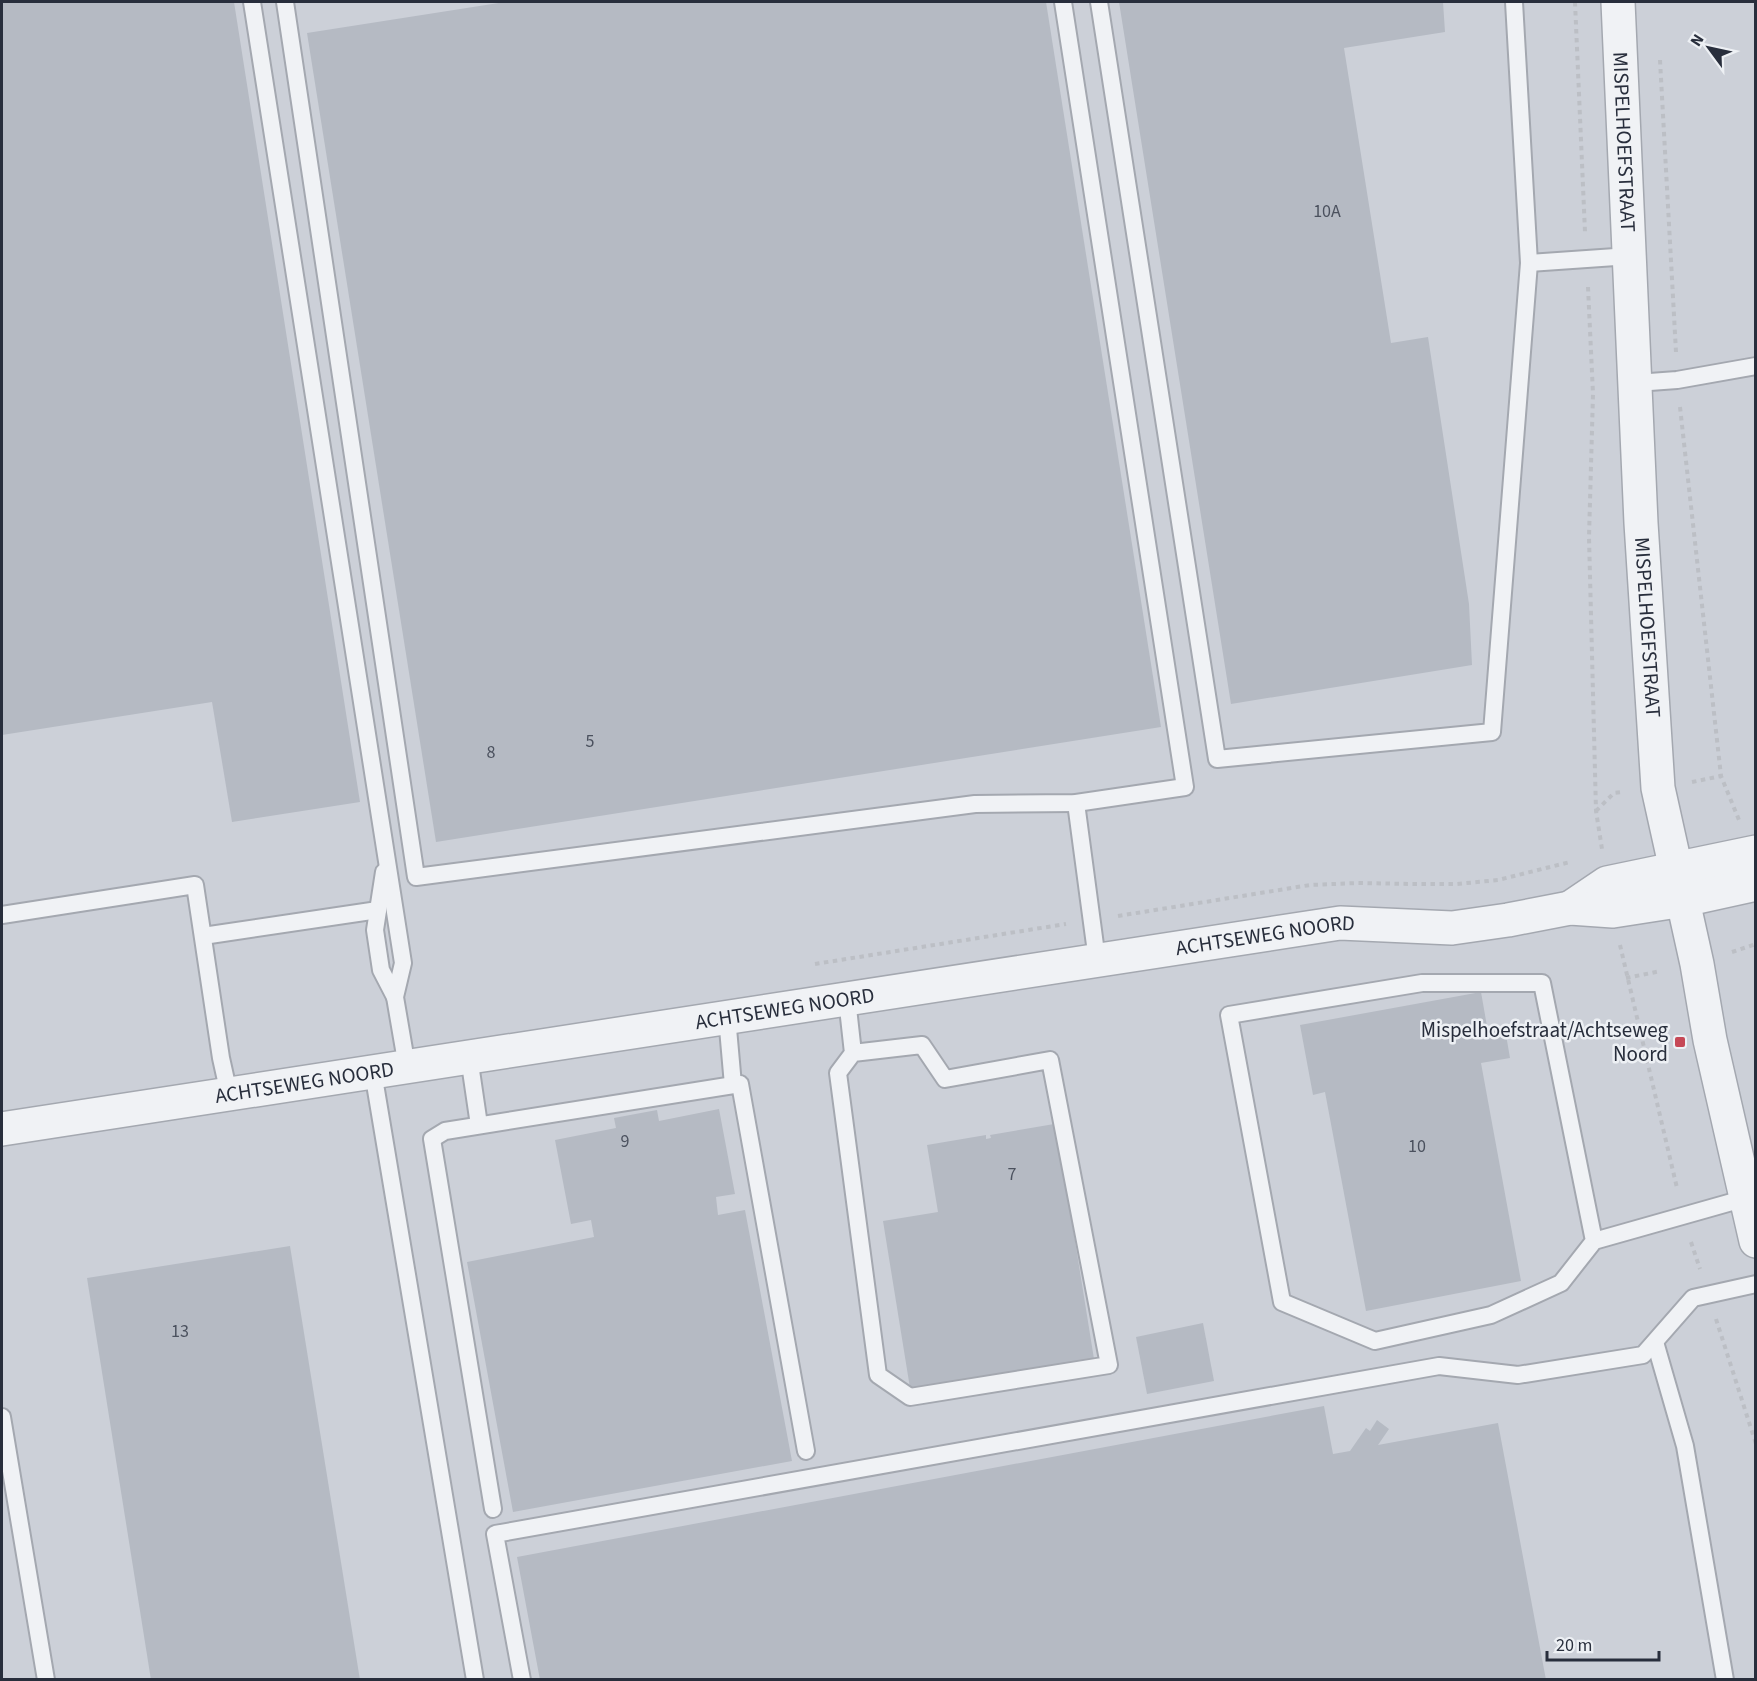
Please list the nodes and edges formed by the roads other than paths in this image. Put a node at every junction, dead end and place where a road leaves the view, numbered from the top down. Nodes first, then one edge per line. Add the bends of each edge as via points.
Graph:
1 (252, 2) edge
2 (285, 2) edge
3 (1063, 2) edge
4 (1099, 2) edge
5 (1514, 2) edge
6 (1618, 2) edge
7 (1630, 256) junction
8 (1529, 263) junction
9 (1755, 366) edge
10 (1636, 383) junction
11 (1076, 803) junction
12 (1751, 852) edge
13 (386, 854) junction
14 (1676, 869) junction
15 (1755, 884) edge
16 (1684, 900) junction
17 (1570, 908) junction
18 (378, 910) junction
19 (2, 915) edge
20 (203, 936) junction
21 (1097, 960) junction
22 (395, 997) junction
23 (847, 999) junction
24 (727, 1017) junction
25 (853, 1053) junction
26 (468, 1057) junction
27 (407, 1067) junction
28 (373, 1072) junction
29 (733, 1085) junction
30 (229, 1094) junction
31 (479, 1125) junction
32 (2, 1129) edge
33 (1746, 1198) junction
34 (1755, 1240) edge
35 (1594, 1241) junction
36 (1755, 1284) edge
37 (1655, 1342) junction
38 (2, 1417) edge
39 (806, 1451) dead end
40 (493, 1509) dead end
41 (46, 1680) edge
42 (475, 1680) edge
43 (522, 1680) edge
44 (1725, 1680) edge

1 - 13 lane
2 - 11 lane via 416,878 975,804
3 - 11 lane via 1185,787
4 - 8 lane via 1217,759 1492,732
5 - 8 lane
6 - 7 street, MISPELHOEFSTRAAT
7 - 8 lane
7 - 10 street, MISPELHOEFSTRAAT
9 - 10 lane
10 - 14 street, MISPELHOEFSTRAAT via 1658,788
11 - 21 lane
12 - 14 street, ACHTSEWEG NOORD
13 - 18 lane
13 - 22 lane via 403,963
14 - 16 street, MISPELHOEFSTRAAT
14 - 17 street, ACHTSEWEG NOORD via 1608,883
15 - 16 street, ACHTSEWEG NOORD
16 - 17 street, ACHTSEWEG NOORD via 1612,911
16 - 33 street, MISPELHOEFSTRAAT via 1710,1040
17 - 21 street, ACHTSEWEG NOORD via 1452,928 1340,923
18 - 20 lane
18 - 22 lane via 375,930 381,970
19 - 20 lane via 195,885
20 - 30 lane
21 - 23 street, ACHTSEWEG NOORD
22 - 27 lane
23 - 24 street, ACHTSEWEG NOORD
23 - 25 lane
24 - 26 street, ACHTSEWEG NOORD
24 - 29 lane
25 - 25 lane via 837,1073 878,1375 910,1397 1110,1365 1050,1060 945,1079 922,1045
26 - 27 street, ACHTSEWEG NOORD
26 - 31 lane
27 - 28 street, ACHTSEWEG NOORD
28 - 30 street, ACHTSEWEG NOORD
28 - 42 lane
29 - 31 lane
29 - 39 lane via 740,1084
30 - 32 street, ACHTSEWEG NOORD
31 - 40 lane via 445,1131 432,1139
33 - 34 street, MISPELHOEFSTRAAT
33 - 35 lane
35 - 35 lane via 1561,1283 1551,1288 1491,1315 1375,1341 1282,1302 1229,1015 1422,982 1542,983
36 - 37 lane via 1693,1298
37 - 43 lane via 1642,1354 1518,1375 1439,1366 495,1534
37 - 44 lane via 1685,1446
38 - 41 lane

